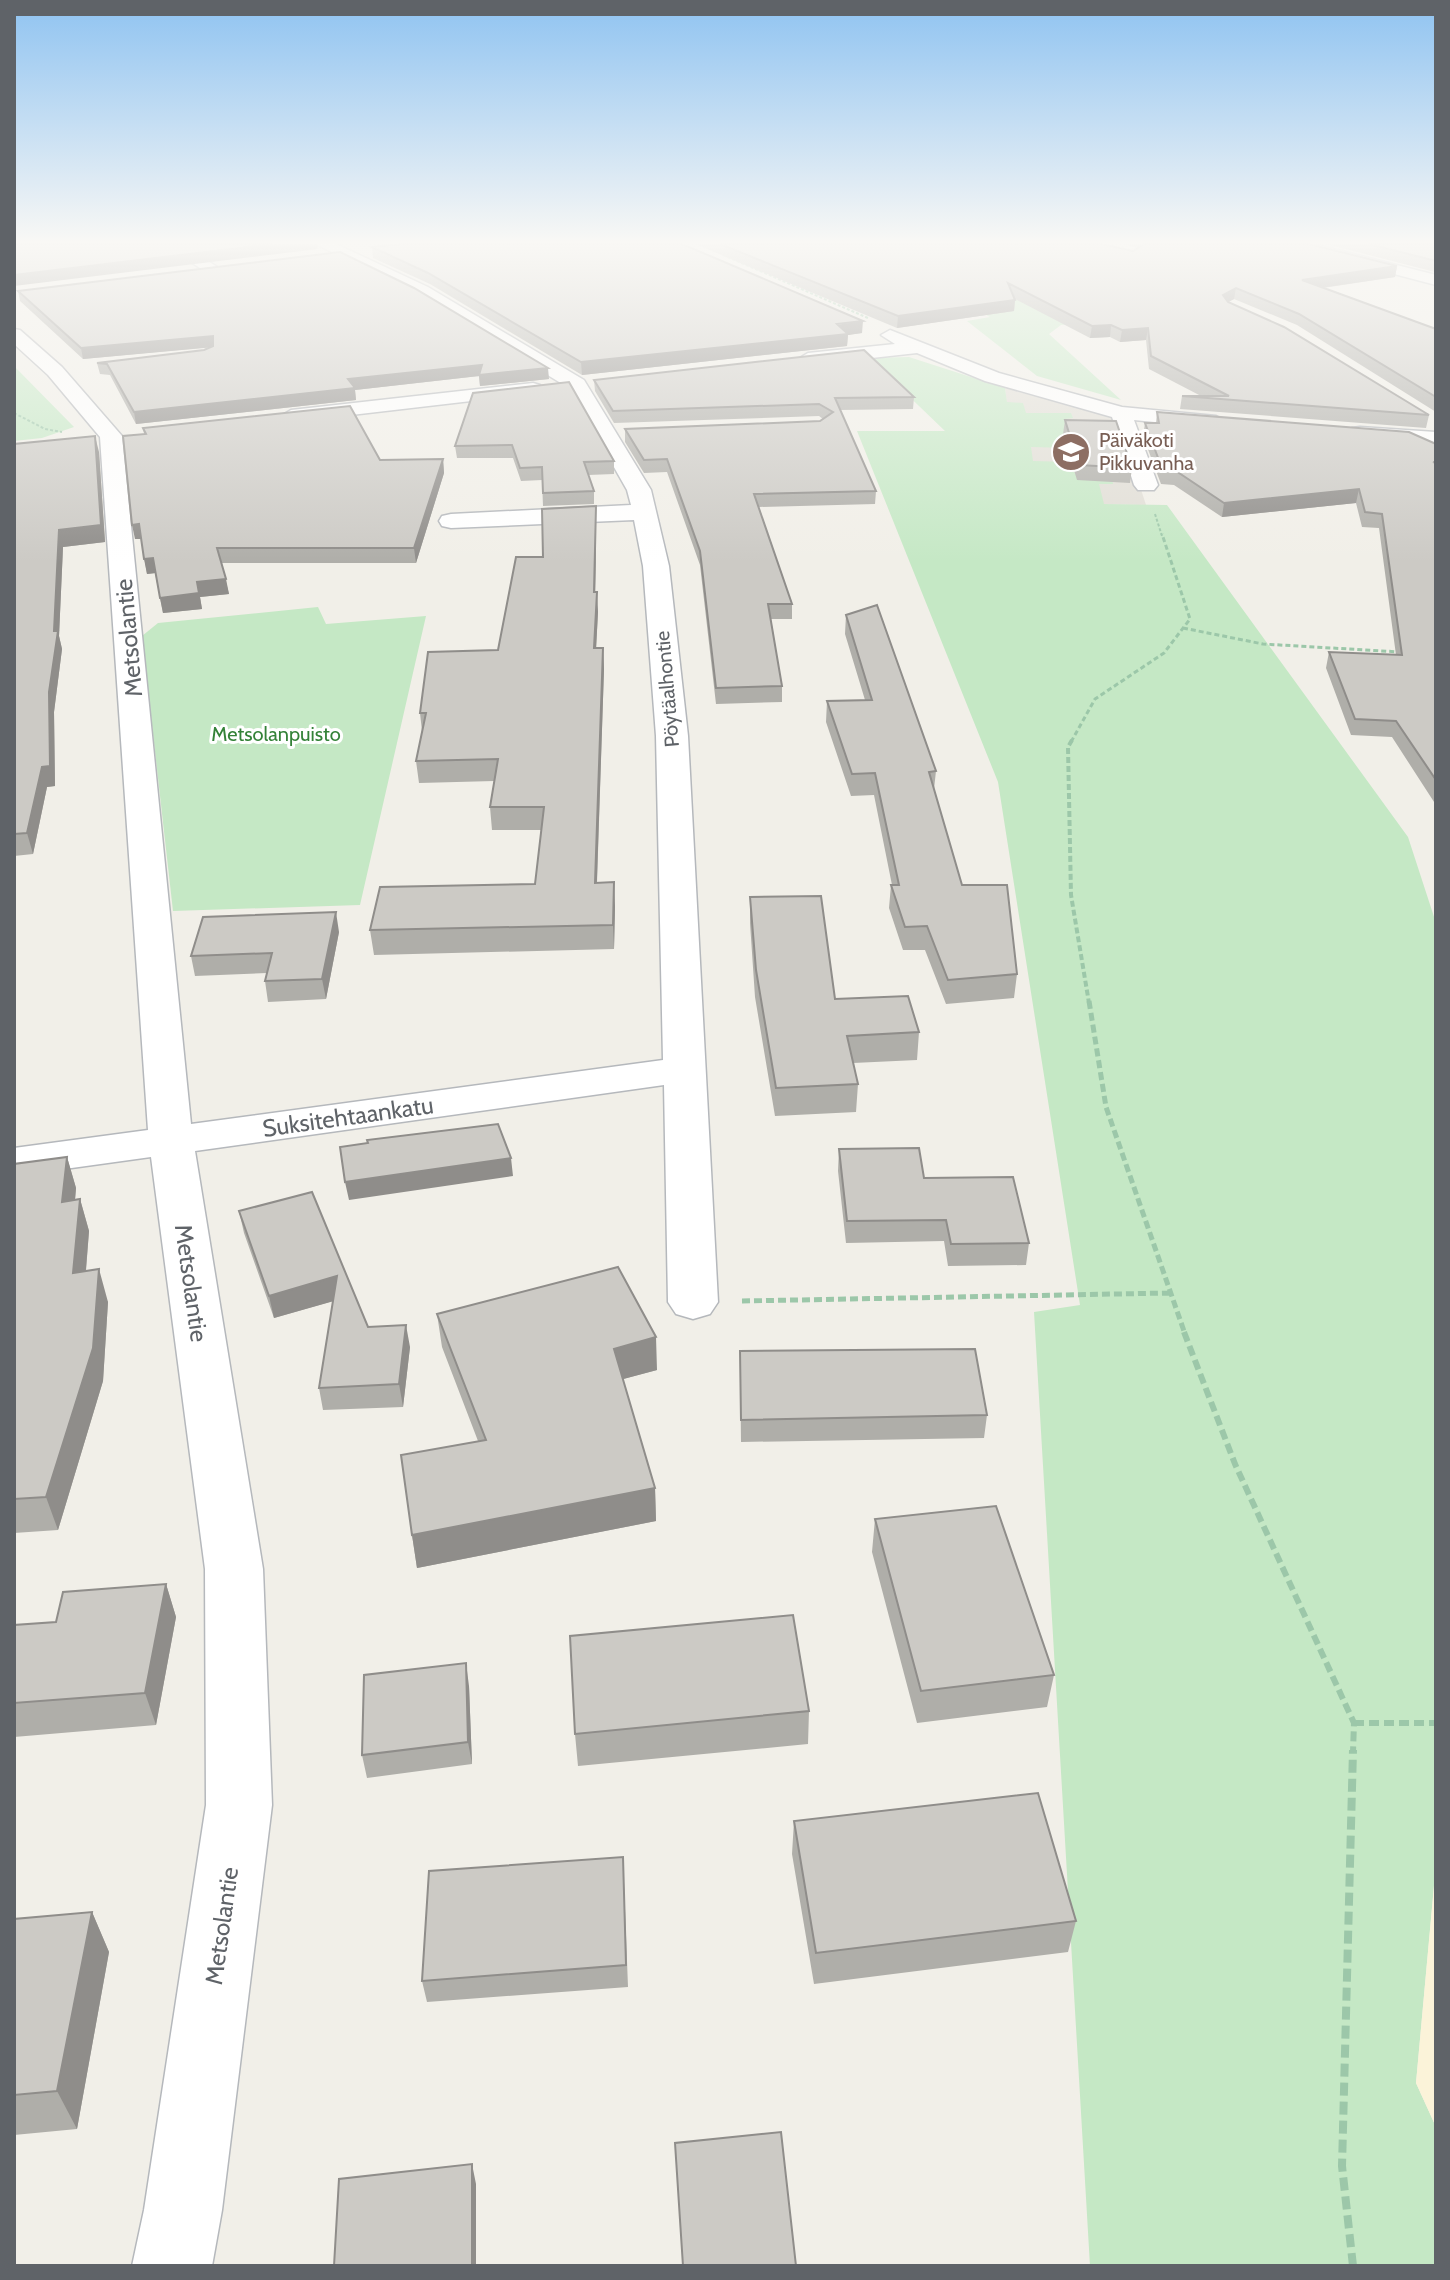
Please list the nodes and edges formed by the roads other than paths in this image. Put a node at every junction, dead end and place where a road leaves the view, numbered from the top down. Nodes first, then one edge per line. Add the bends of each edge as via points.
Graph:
1 (40, 350) edge
2 (526, 350) edge
3 (885, 350) edge
4 (926, 350) edge
5 (793, 360) edge
6 (584, 383) junction
7 (1121, 413) junction
8 (266, 419) edge
9 (1228, 423) edge
10 (1336, 432) edge
11 (1436, 438) edge
12 (1146, 485) road end
13 (645, 512) junction
14 (451, 521) dead end
15 (682, 1070) junction
16 (171, 1141) junction
17 (14, 1162) edge
18 (693, 1302) road end
19 (172, 2266) edge

1 - 16 street, Metsolantie via 70,369 97,436
2 - 6 street, Pöytäalhontie
3 - 5 street
4 - 7 street via 992,377
6 - 8 street
6 - 13 street, Pöytäalhontie via 615,432
7 - 9 street
7 - 12 street
10 - 11 street
13 - 14 street
13 - 15 street, Pöytäalhontie via 656,566 672,736
15 - 16 street, Suksitehtaankatu
15 - 18 street, Pöytäalhontie
16 - 17 street, Suksitehtaankatu
16 - 19 street, Metsolantie via 234,1569 239,1805

